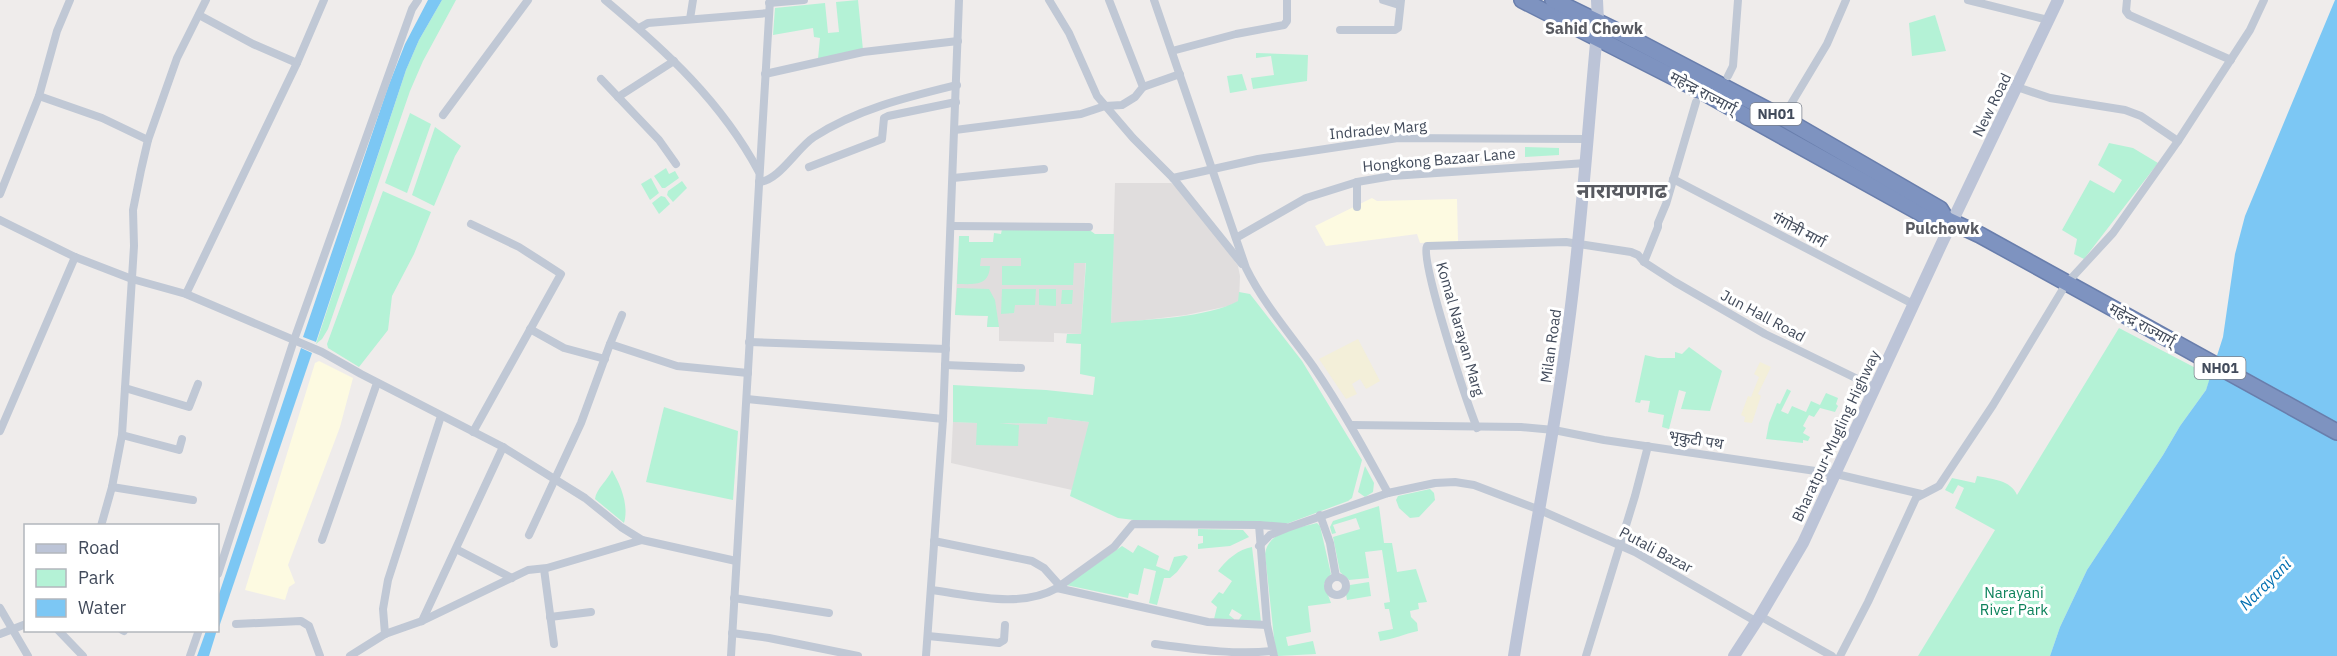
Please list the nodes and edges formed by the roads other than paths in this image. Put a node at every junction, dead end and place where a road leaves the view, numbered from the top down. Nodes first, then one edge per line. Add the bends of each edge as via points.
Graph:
1 (70, 0) edge
2 (206, 0) edge
3 (324, 0) edge
4 (418, 0) edge
5 (528, 0) edge
6 (605, 0) edge
7 (693, 0) edge
8 (804, 0) edge
9 (959, 0) edge
10 (1049, 0) edge
11 (1109, 0) edge
12 (1154, 0) edge
13 (1287, 0) edge
14 (1383, 0) edge
15 (1522, 0) edge
16 (1553, 0) edge
17 (1597, 0) edge
18 (1738, 0) edge
19 (1846, 0) edge
20 (1968, 0) edge
21 (2058, 0) edge
22 (2127, 0) edge
23 (2264, 0) edge
24 (770, 2) edge
25 (1400, 3) edge
26 (769, 13) junction
27 (199, 15) junction
28 (690, 19) junction
29 (2048, 20) junction
30 (639, 28) junction
31 (1597, 29) junction
32 (1340, 30) dead end
33 (958, 41) junction
34 (1172, 51) junction
35 (2231, 60) junction
36 (674, 61) junction
37 (297, 63) junction
38 (765, 74) junction
39 (1180, 74) junction
40 (1728, 76) dead end
41 (601, 79) dead end
42 (957, 85) junction
43 (1143, 87) junction
44 (2017, 87) junction
45 (39, 96) junction
46 (618, 96) junction
47 (956, 102) junction
48 (1696, 102) dead end
49 (1106, 106) junction
50 (1788, 109) dead end
51 (443, 115) dead end
52 (955, 130) junction
53 (1588, 139) junction
54 (148, 140) junction
55 (2178, 141) junction
56 (1586, 163) junction
57 (676, 164) dead end
58 (809, 167) dead end
59 (1212, 168) junction
60 (1044, 169) dead end
61 (760, 172) junction
62 (953, 178) junction
63 (1173, 178) junction
64 (1673, 179) junction
65 (759, 182) junction
66 (1357, 182) junction
67 (0, 194) edge
68 (1357, 207) dead end
69 (0, 220) edge
70 (1949, 220) junction
71 (471, 224) dead end
72 (951, 226) junction
73 (1089, 227) dead end
74 (1236, 238) junction
75 (1579, 244) junction
76 (75, 257) junction
77 (1644, 262) junction
78 (1246, 268) junction
79 (132, 279) junction
80 (2066, 284) junction
81 (186, 294) junction
82 (1913, 304) junction
83 (622, 315) dead end
84 (530, 329) junction
85 (296, 340) junction
86 (749, 342) junction
87 (610, 344) junction
88 (946, 349) junction
89 (605, 359) junction
90 (945, 365) junction
91 (1021, 368) dead end
92 (748, 373) junction
93 (377, 383) junction
94 (198, 384) dead end
95 (1874, 387) junction
96 (125, 388) junction
97 (747, 399) junction
98 (441, 416) junction
99 (943, 419) junction
100 (1351, 425) junction
101 (1477, 428) junction
102 (1554, 430) junction
103 (0, 431) edge
104 (473, 432) junction
105 (2337, 432) edge
106 (122, 435) junction
107 (182, 439) dead end
108 (1648, 446) junction
109 (503, 447) junction
110 (1836, 474) junction
111 (555, 479) junction
112 (112, 487) junction
113 (1388, 493) junction
114 (1922, 494) junction
115 (193, 500) dead end
116 (1540, 510) junction
117 (1320, 515) junction
118 (101, 524) edge
119 (1259, 525) junction
120 (1287, 528) junction
121 (529, 535) dead end
122 (322, 540) dead end
123 (642, 540) junction
124 (934, 541) junction
125 (1620, 545) junction
126 (1259, 546) junction
127 (456, 549) junction
128 (736, 561) junction
129 (544, 569) junction
130 (219, 571) edge
131 (1336, 577) dead end
132 (512, 578) junction
133 (1059, 587) junction
134 (931, 590) junction
135 (734, 598) junction
136 (0, 608) edge
137 (591, 612) dead end
138 (829, 613) dead end
139 (550, 617) junction
140 (1759, 619) junction
141 (422, 621) junction
142 (236, 624) dead end
143 (24, 625) edge
144 (1005, 625) dead end
145 (1267, 625) junction
146 (12, 631) junction
147 (60, 632) edge
148 (198, 632) edge
149 (732, 633) junction
150 (0, 634) edge
151 (386, 634) junction
152 (928, 636) junction
153 (554, 644) dead end
154 (1155, 644) dead end
155 (1273, 653) edge
156 (28, 656) edge
157 (83, 656) edge
158 (190, 656) edge
159 (320, 656) edge
160 (350, 656) edge
161 (731, 656) edge
162 (858, 656) edge
163 (926, 656) edge
164 (1514, 656) edge
165 (1586, 656) edge
166 (1734, 656) edge
167 (1832, 656) edge
168 (1840, 656) edge

1 - 45 street
2 - 27 street
3 - 37 street
4 - 85 street
5 - 51 street
6 - 30 street
7 - 28 street
8 - 24 street
9 - 33 street
10 - 49 street via 1069,33 1097,96
11 - 43 street
12 - 34 street
13 - 34 street via 1284,25
14 - 25 street
15 - 31 highway, महेन्द्र राज्मार्ग् / NH01
16 - 31 highway, महेन्द्र राज्मार्ग् / NH01
17 - 31 street, Milan Road
18 - 40 street via 1733,66
19 - 50 street via 1827,44
20 - 29 street
21 - 29 street, New Road
22 - 35 street via 2129,15
23 - 35 street
24 - 26 street
25 - 32 street via 1395,30
26 - 28 street
26 - 38 street
27 - 37 street
27 - 54 street via 177,58
28 - 30 street via 648,22
29 - 44 street, New Road
30 - 36 street
31 - 53 street, Milan Road
31 - 70 highway, महेन्द्र राज्मार्ग् / NH01 via 1933,220
33 - 38 street via 863,52
33 - 42 street
34 - 39 street
35 - 55 street
36 - 46 street
36 - 61 street via 715,103
37 - 81 street
38 - 61 street
39 - 43 street
39 - 59 street
41 - 46 street
42 - 47 street
42 - 65 street via 896,101 830,128 808,141 772,179
43 - 49 street via 1122,105
44 - 55 street via 2050,98 2125,110
44 - 70 street, New Road
45 - 54 street via 102,118
45 - 67 street
46 - 57 street
47 - 52 street
47 - 58 street via 888,116 884,118 882,139
48 - 64 street
49 - 52 street via 1082,114
49 - 63 street
52 - 62 street
53 - 56 street, Milan Road
53 - 59 street, Indradev Marg via 1398,138
54 - 79 street via 133,210
55 - 80 street via 2113,233
56 - 66 street, Hongkong Bazaar Lane via 1392,176
56 - 75 street, Milan Road
59 - 63 street, Indradev Marg
59 - 74 street
60 - 62 street
61 - 65 street
62 - 72 street
63 - 78 street
64 - 77 street
64 - 82 street, गंगोत्री मार्ग
65 - 86 street
66 - 68 street
66 - 74 street, Hongkong Bazaar Lane via 1306,198
69 - 76 street
70 - 80 highway, महेन्द्र राज्मार्ग् / NH01
70 - 82 street, Bharatpur-Mugling Highway
71 - 84 street via 519,247 561,274
72 - 73 street
72 - 88 street
74 - 78 street
75 - 77 street, Jun Hall Road via 1631,252
75 - 101 street, Komal Narayan Marg via 1470,244 1427,246 1424,250
75 - 102 street, Milan Road
76 - 79 street
76 - 103 street
77 - 95 street, Jun Hall Road via 1765,334
78 - 100 street
79 - 81 street
79 - 96 street
80 - 105 highway, महेन्द्र राज्मार्ग् / NH01
80 - 114 street via 1975,434 1939,486
81 - 85 street
82 - 95 street, Bharatpur-Mugling Highway
83 - 87 street
84 - 89 street via 564,348
84 - 104 street
85 - 93 street
85 - 130 street
86 - 88 street
86 - 92 street
87 - 89 street
87 - 92 street via 677,366
88 - 90 street
89 - 111 street
90 - 91 street
90 - 99 street
92 - 97 street
93 - 98 street
93 - 122 street
94 - 96 street via 189,407
95 - 110 street, Bharatpur-Mugling Highway
96 - 106 street
97 - 99 street
97 - 128 street
98 - 104 street
98 - 151 street via 388,580 383,609
99 - 124 street
100 - 101 street, भृकुटी पथ
100 - 113 street
101 - 102 street, भृकुटी पथ
102 - 108 street, भृकुटी पथ
102 - 116 street, Milan Road
104 - 109 street
106 - 107 street via 178,450
106 - 112 street
108 - 110 street, भृकुटी पथ
108 - 125 street
109 - 111 street
109 - 127 street
110 - 114 street, भृकुटी पथ
110 - 140 street, Bharatpur-Mugling Highway via 1803,543
111 - 121 street
111 - 123 street
112 - 115 street
112 - 118 street
113 - 116 street, Putali Bazar via 1455,482 1474,485
113 - 117 street, Putali Bazar
114 - 168 street via 1916,498
116 - 125 street, Putali Bazar
116 - 164 street, Milan Road
117 - 120 street, Putali Bazar
117 - 131 street
119 - 120 street
119 - 126 street
119 - 133 street via 1133,524 1114,547
120 - 126 street, Putali Bazar via 1270,535
123 - 128 street
123 - 129 street
124 - 133 street via 1032,561 1044,568
124 - 134 street
125 - 140 street, Putali Bazar
125 - 165 street
126 - 145 street
127 - 132 street
127 - 141 street
128 - 135 street
129 - 132 street via 528,570
129 - 139 street
132 - 141 street
133 - 134 street via 1021,600
133 - 145 street via 1208,622
134 - 152 street
135 - 138 street
135 - 149 street
136 - 146 street
137 - 139 street
139 - 153 street
140 - 166 street, Bharatpur-Mugling Highway
140 - 167 street, Putali Bazar
141 - 151 street
142 - 159 street via 301,621 309,626
143 - 146 street
144 - 152 street via 1004,640 999,644
145 - 155 street
146 - 150 street
146 - 156 street
147 - 157 street
148 - 158 street
149 - 161 street
149 - 162 street
151 - 160 street
152 - 163 street
154 - 155 street

